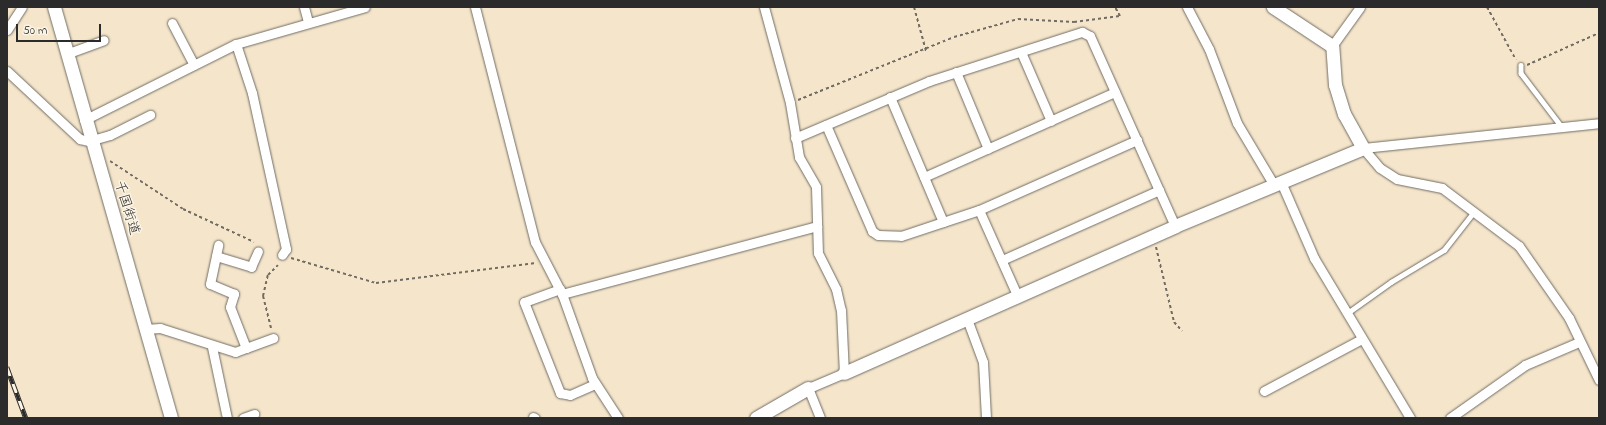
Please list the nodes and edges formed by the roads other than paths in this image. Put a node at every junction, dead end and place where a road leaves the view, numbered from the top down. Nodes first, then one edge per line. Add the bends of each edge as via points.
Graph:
1 (22, 7) edge
2 (54, 7) edge
3 (304, 7) edge
4 (365, 7) edge
5 (475, 7) edge
6 (764, 7) edge
7 (1187, 7) edge
8 (1273, 7) edge
9 (1360, 7) edge
10 (308, 22) junction
11 (172, 23) dead end
12 (7, 30) edge
13 (104, 40) dead end
14 (236, 44) junction
15 (1332, 46) junction
16 (1021, 52) junction
17 (66, 54) junction
18 (194, 64) junction
19 (1521, 65) road end
20 (7, 71) edge
21 (956, 72) junction
22 (1115, 92) junction
23 (890, 97) junction
24 (150, 115) dead end
25 (84, 120) junction
26 (1051, 121) junction
27 (1599, 123) edge
28 (826, 125) junction
29 (1562, 127) junction
30 (795, 138) junction
31 (1136, 140) junction
32 (89, 141) junction
33 (1363, 148) junction
34 (988, 149) junction
35 (924, 178) junction
36 (1277, 184) junction
37 (1159, 190) junction
38 (979, 210) junction
39 (1473, 213) junction
40 (943, 222) junction
41 (817, 226) junction
42 (1175, 226) junction
43 (218, 245) dead end
44 (260, 248) road end
45 (282, 255) road end
46 (216, 256) junction
47 (1002, 260) junction
48 (561, 292) junction
49 (1018, 296) junction
50 (1346, 314) junction
51 (967, 319) junction
52 (145, 329) junction
53 (273, 338) road end
54 (1360, 340) junction
55 (1579, 342) junction
56 (212, 347) junction
57 (246, 348) junction
58 (844, 373) junction
59 (1599, 380) edge
60 (595, 384) junction
61 (808, 388) junction
62 (1264, 391) dead end
63 (254, 414) dead end
64 (171, 418) edge
65 (227, 418) edge
66 (243, 418) edge
67 (618, 418) edge
68 (756, 418) edge
69 (820, 418) edge
70 (986, 418) edge
71 (1410, 418) edge
72 (1450, 418) edge

1 - 12 street
2 - 17 street, 千国街道
3 - 10 street
4 - 10 street
5 - 48 street via 535,242
6 - 30 street via 790,103
7 - 36 street via 1209,49 1237,123
8 - 15 street
9 - 15 street
10 - 14 street
11 - 18 street
13 - 17 street
14 - 18 street
14 - 45 street via 252,93 286,249
15 - 33 street via 1335,85 1344,114
16 - 21 street
16 - 22 street via 1082,32 1090,36
16 - 26 street
17 - 25 street, 千国街道
18 - 25 street
19 - 29 lane via 1521,73
20 - 32 street via 80,138
21 - 23 street
21 - 34 street
22 - 26 street
22 - 31 street
23 - 28 street
23 - 35 street
24 - 32 street
25 - 32 street, 千国街道
26 - 34 street
27 - 29 street
28 - 30 street
28 - 40 street via 872,231 878,235 901,236
29 - 33 street
30 - 41 street via 799,157 816,187
31 - 37 street
31 - 38 street
32 - 52 street, 千国街道
33 - 36 street
33 - 39 street via 1380,168 1397,179 1442,188
34 - 35 street
35 - 40 street
36 - 42 street
36 - 50 street via 1314,258
37 - 42 street
37 - 47 street
38 - 40 street
38 - 47 street
39 - 50 lane via 1444,250 1391,282
39 - 55 street via 1519,246 1538,268
41 - 48 street
41 - 58 street via 818,253 841,310
42 - 49 street
43 - 46 street
44 - 46 street via 251,267
46 - 57 street via 210,284 234,294 230,307
47 - 49 street
48 - 60 street
48 - 60 street via 524,302 560,393 570,396
49 - 51 street
50 - 54 street
51 - 58 street
51 - 70 street via 983,362
52 - 56 street via 160,328
52 - 64 street, 千国街道
53 - 57 street
54 - 62 street
54 - 71 street
55 - 59 street
55 - 72 street via 1525,365
56 - 57 street via 235,352
56 - 65 street
58 - 61 street
60 - 67 street
61 - 68 street
61 - 69 street
63 - 66 street

